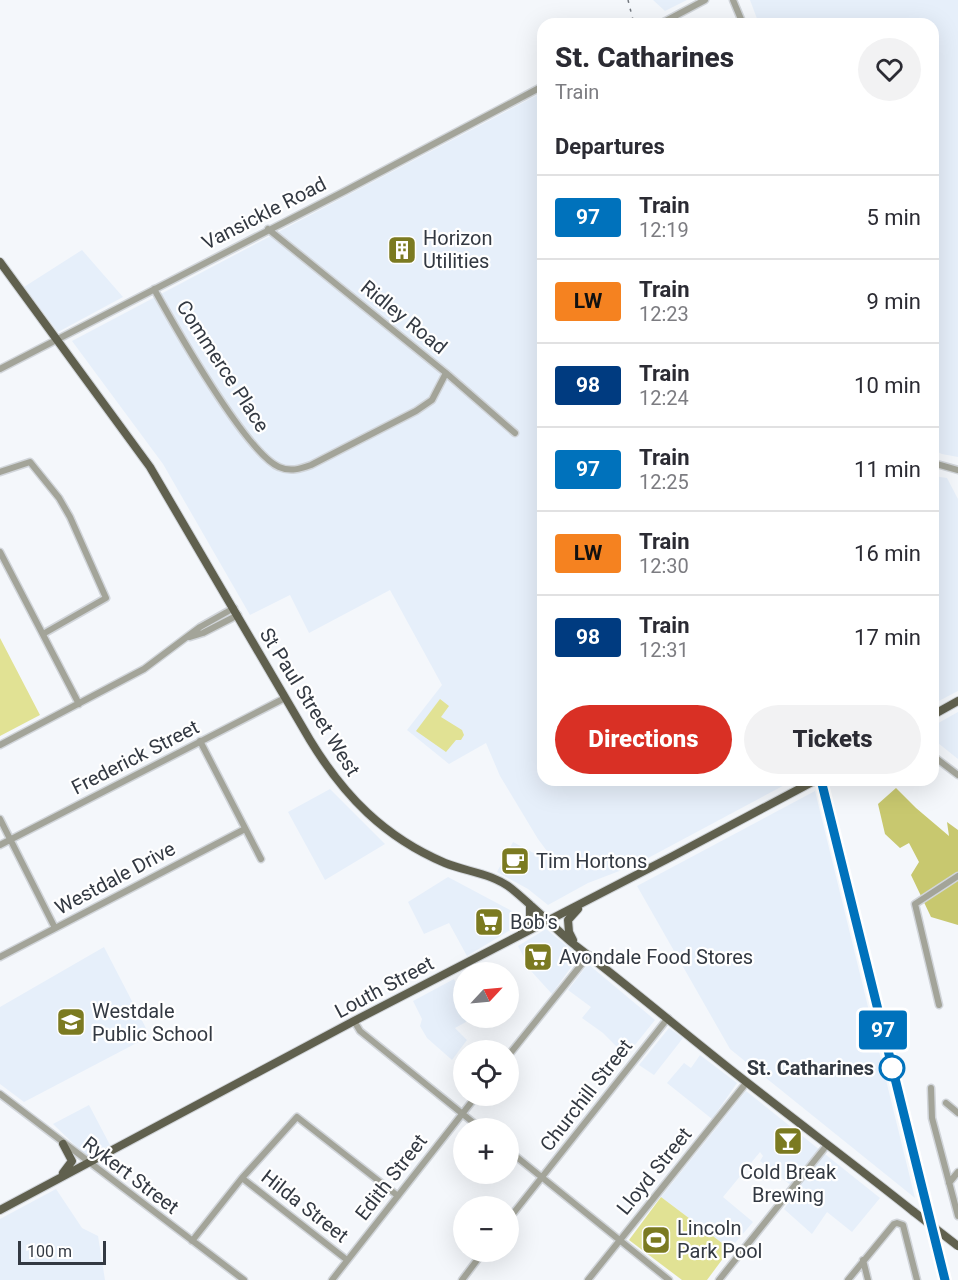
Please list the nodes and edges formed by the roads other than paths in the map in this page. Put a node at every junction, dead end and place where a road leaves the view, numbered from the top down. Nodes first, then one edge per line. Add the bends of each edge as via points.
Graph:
1 (705, 0) edge
2 (734, 0) edge
3 (671, 18) edge
4 (741, 18) edge
5 (537, 89) edge
6 (268, 229) junction
7 (0, 262) edge
8 (154, 289) junction
9 (55, 339) junction
10 (0, 369) edge
11 (446, 373) junction
12 (515, 433) dead end
13 (939, 465) edge
14 (958, 470) edge
15 (0, 472) edge
16 (1, 555) edge
17 (236, 611) junction
18 (43, 634) junction
19 (285, 698) junction
20 (958, 701) edge
21 (79, 704) junction
22 (939, 712) edge
23 (200, 741) junction
24 (0, 745) edge
25 (939, 761) edge
26 (958, 776) edge
27 (805, 786) edge
28 (0, 819) edge
29 (245, 829) junction
30 (10, 840) junction
31 (0, 845) edge
32 (261, 859) dead end
33 (958, 876) edge
34 (591, 898) junction
35 (530, 905) junction
36 (549, 921) junction
37 (55, 928) junction
38 (521, 934) junction
39 (576, 945) junction
40 (590, 955) junction
41 (0, 957) edge
42 (939, 1005) dead end
43 (668, 1018) junction
44 (354, 1021) junction
45 (519, 1042) edge
46 (747, 1082) junction
47 (931, 1088) dead end
48 (0, 1094) edge
49 (946, 1103) dead end
50 (468, 1106) edge
51 (958, 1113) edge
52 (462, 1114) junction
53 (467, 1118) edge
54 (63, 1144) junction
55 (827, 1145) junction
56 (519, 1159) edge
57 (89, 1163) junction
58 (958, 1172) edge
59 (542, 1177) junction
60 (242, 1178) junction
61 (949, 1183) junction
62 (51, 1184) junction
63 (398, 1196) junction
64 (519, 1206) edge
65 (0, 1210) edge
66 (958, 1216) edge
67 (620, 1240) junction
68 (192, 1241) junction
69 (958, 1246) edge
70 (347, 1260) junction
71 (863, 1260) junction
72 (476, 1262) edge
73 (244, 1280) edge
74 (332, 1280) edge
75 (462, 1280) edge
76 (588, 1280) edge
77 (669, 1280) edge
78 (719, 1280) edge
79 (848, 1280) edge
80 (868, 1280) edge
81 (917, 1280) edge

1 - 3 street
2 - 4 street
5 - 6 street, Vansickle Road
6 - 8 street, Vansickle Road
6 - 11 street, Ridley Road
7 - 9 main road, St Paul Street West
8 - 9 street, Vansickle Road
8 - 11 street, Commerce Place via 240,427 267,459 279,467 290,470 311,465 416,411 432,400
9 - 10 street, Vansickle Road
9 - 17 main road, St Paul Street West via 150,467
11 - 12 street, Ridley Road
13 - 14 street
15 - 18 street via 30,462 59,498 106,598
16 - 18 street
17 - 19 main road, St Paul Street West
17 - 21 street via 200,627 144,669
18 - 21 street
19 - 23 street, Frederick Street
19 - 35 main road, St Paul Street West via 327,768 387,831 447,864 491,877
20 - 22 main road
21 - 24 street
23 - 29 street
23 - 30 street, Frederick Street
25 - 26 street
27 - 34 main road, Louth Street
28 - 30 street
29 - 32 street
29 - 37 street, Westdale Drive
30 - 31 street, Frederick Street
30 - 37 street
33 - 42 street via 915,904
34 - 36 main road, Louth Street
34 - 39 main road via 568,920
35 - 36 main road, St Paul Street West
35 - 38 main road via 530,917
36 - 38 main road, Louth Street
36 - 39 main road, St Paul Street West
37 - 41 street, Westdale Drive
38 - 44 main road, Louth Street
39 - 40 main road, St Paul Street West
40 - 43 main road, St Paul Street West
40 - 45 street
43 - 46 main road, St Paul Street West
43 - 59 street, Churchill Street
44 - 52 street via 360,1031
44 - 57 main road, Louth Street
46 - 55 main road, St Paul Street West
46 - 67 street, Lloyd Street
47 - 61 street via 932,1118
48 - 54 street, Rykert Street
49 - 51 street
50 - 52 street, Edith Street
52 - 53 street
52 - 63 street, Edith Street
54 - 57 street, Rykert Street
54 - 62 main road via 71,1164
55 - 69 main road, St Paul Street West, bridge
55 - 78 street
56 - 59 street
57 - 62 main road, Louth Street
57 - 68 street, Rykert Street
58 - 61 street
59 - 64 street, Churchill Street
59 - 67 street
60 - 63 street via 297,1117
60 - 68 street
60 - 70 street, Hilda Street
61 - 66 street
62 - 65 main road, Louth Street
63 - 70 street, Edith Street
67 - 76 street, Lloyd Street
67 - 77 street
68 - 73 street, Rykert Street
70 - 74 street, Edith Street
71 - 79 street
71 - 80 street
71 - 81 street via 894,1224 901,1223
72 - 75 street

